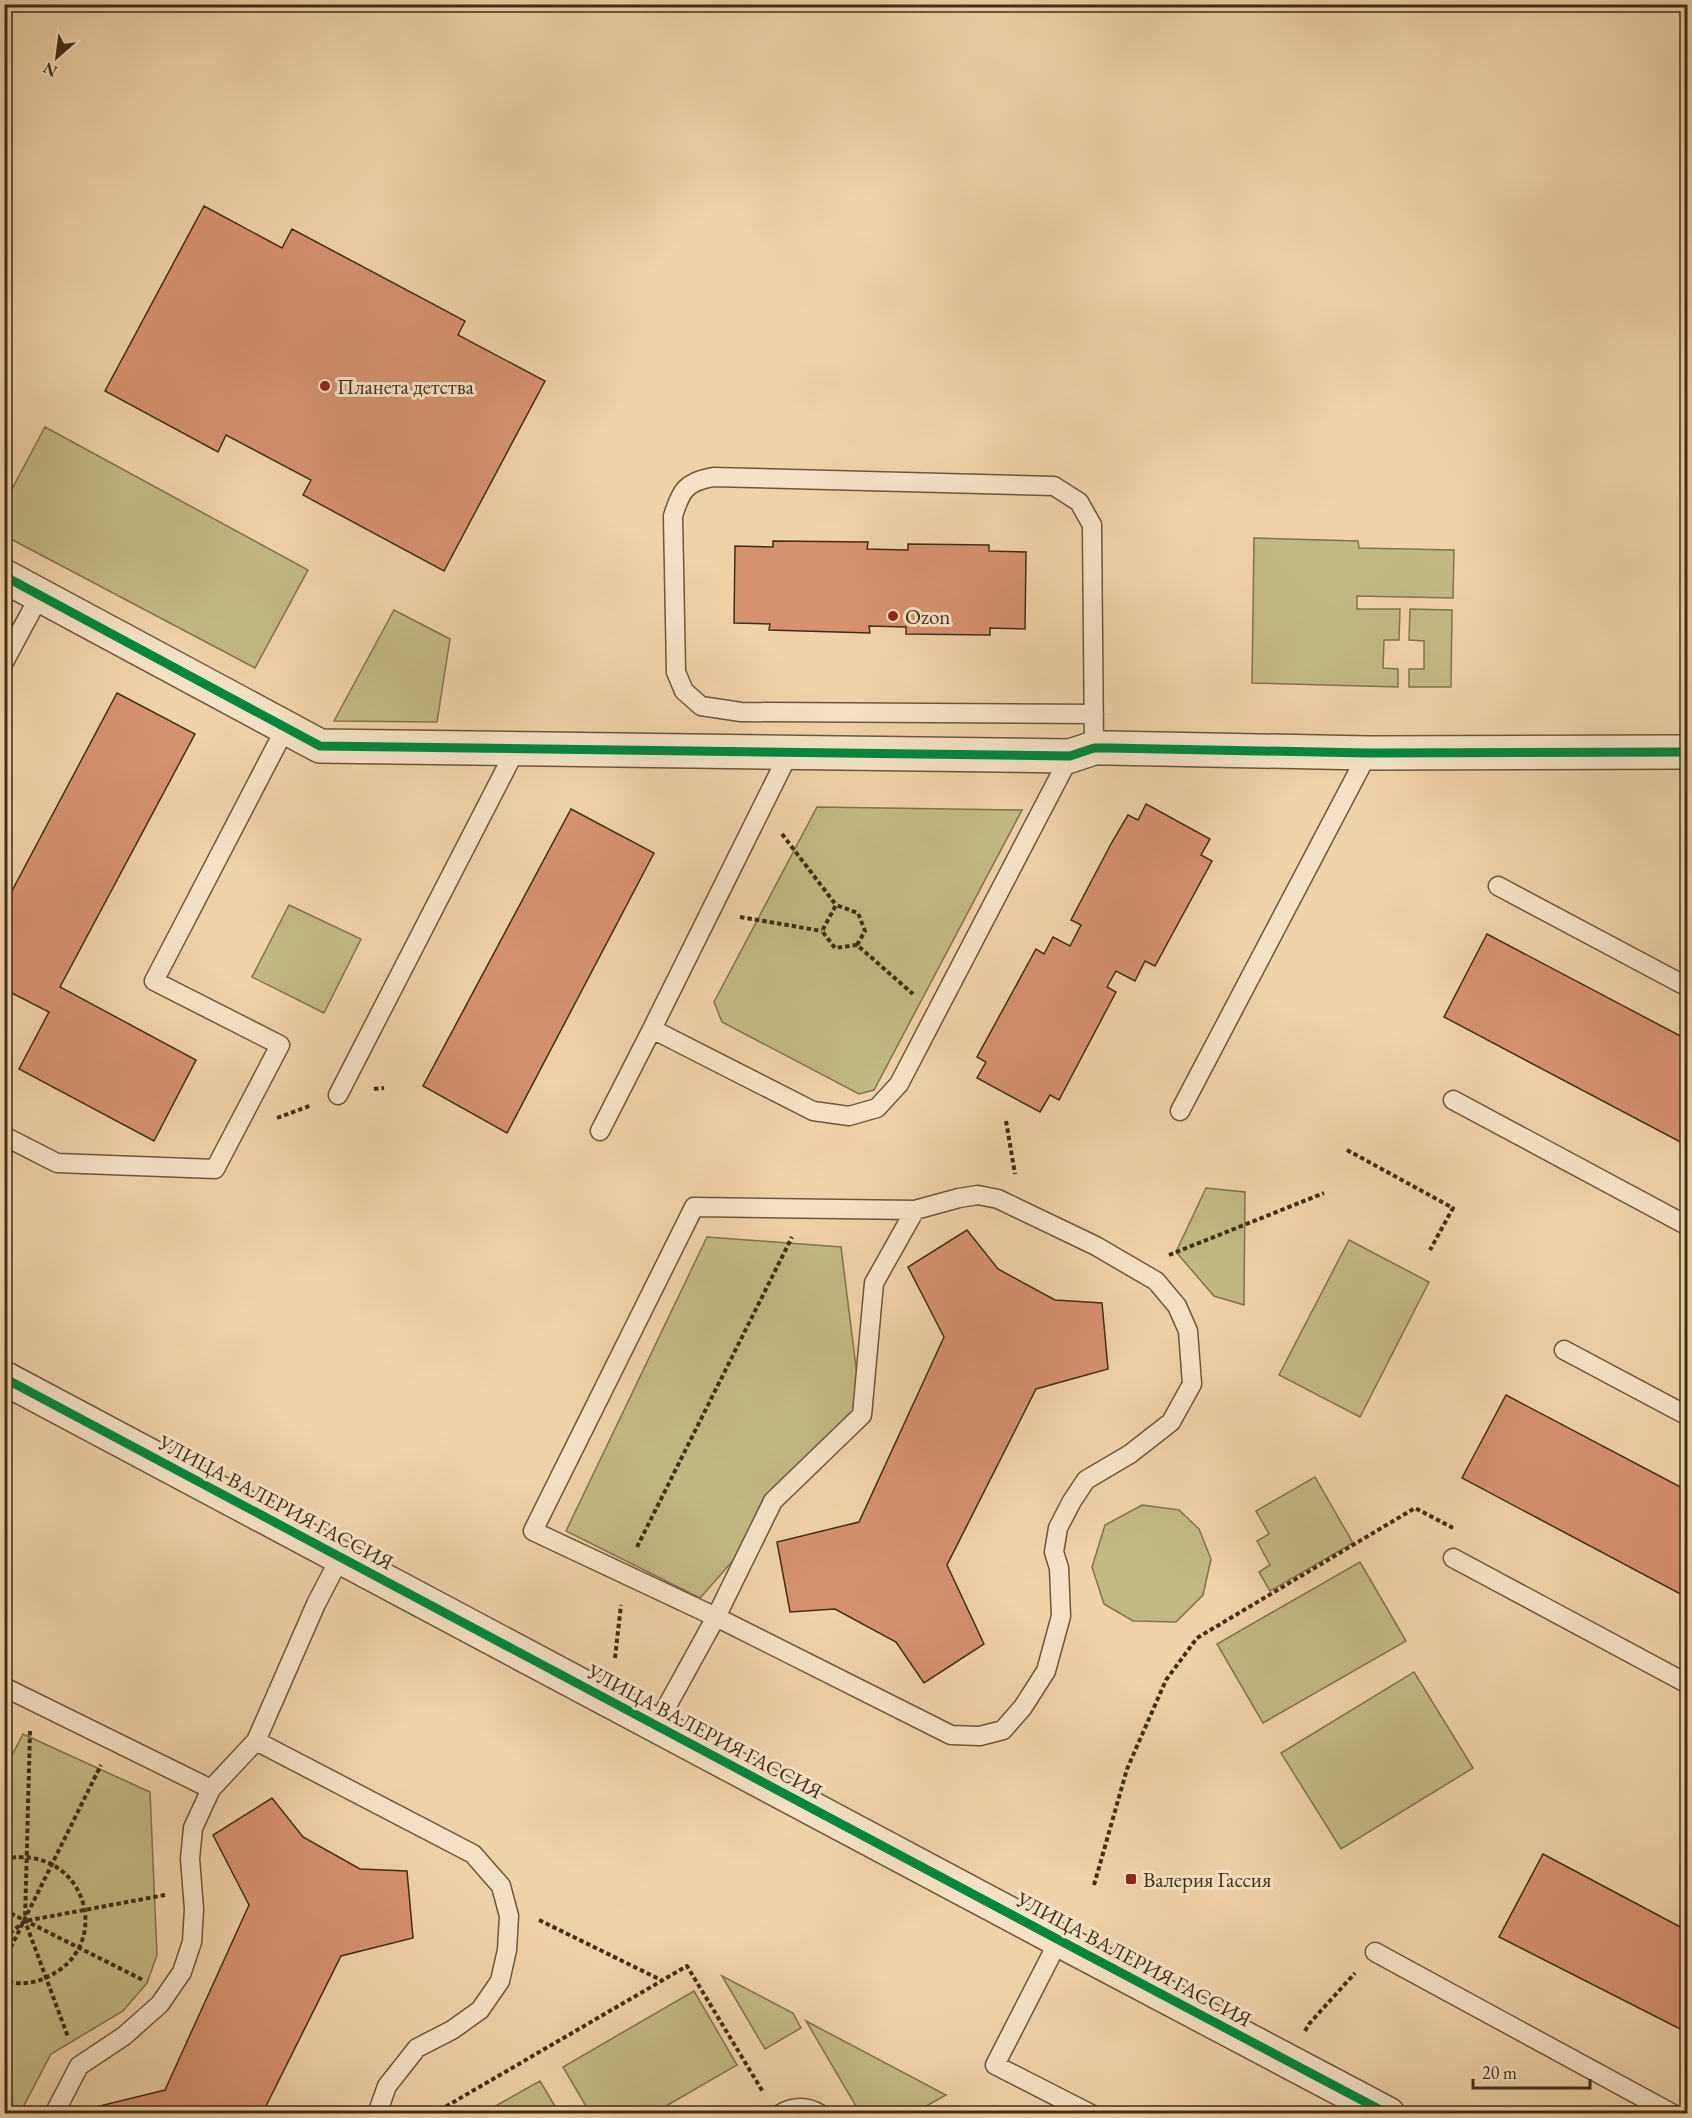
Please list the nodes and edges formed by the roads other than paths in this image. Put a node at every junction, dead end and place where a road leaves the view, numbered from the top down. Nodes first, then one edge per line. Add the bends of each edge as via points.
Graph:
1 (4, 576) edge
2 (40, 595) junction
3 (4, 662) edge
4 (1094, 714) junction
5 (286, 728) junction
6 (517, 747) junction
7 (1082, 752) junction
8 (1688, 752) edge
9 (789, 753) junction
10 (1368, 753) junction
11 (1498, 886) dead end
12 (1688, 983) edge
13 (652, 1029) junction
14 (338, 1095) road end
15 (1453, 1100) dead end
16 (1180, 1111) dead end
17 (600, 1131) dead end
18 (4, 1136) edge
19 (915, 1210) junction
20 (1688, 1226) edge
21 (1564, 1350) dead end
22 (4, 1378) edge
23 (1688, 1416) edge
24 (340, 1556) junction
25 (1453, 1558) road end
26 (716, 1617) junction
27 (1688, 1684) edge
28 (4, 1687) edge
29 (657, 1726) junction
30 (256, 1741) junction
31 (211, 1789) junction
32 (1059, 1940) junction
33 (1375, 1952) road end
34 (54, 2114) edge
35 (377, 2114) edge
36 (780, 2114) edge
37 (820, 2114) edge
38 (1091, 2114) edge
39 (1388, 2114) edge
40 (1673, 2114) edge

1 - 2 street
2 - 3 lane
2 - 5 street
4 - 4 lane via 1092,525 1078,502 1054,486 713,477 696,480 680,495 673,516 676,672 684,691 701,706 741,712
4 - 7 lane
5 - 6 street via 320,746
5 - 18 lane via 154,981 280,1045 215,1169 57,1163
6 - 9 street
6 - 14 lane
7 - 9 street
7 - 10 street
7 - 13 lane via 899,1084 877,1108 849,1116 813,1111
8 - 10 street
9 - 13 lane
10 - 16 lane
11 - 12 lane via 1682,984
13 - 17 lane
15 - 20 lane
19 - 26 lane via 874,1283 862,1415 772,1501
19 - 26 lane via 694,1207 533,1531
19 - 26 lane via 978,1195 998,1199 1096,1246 1156,1281 1177,1306 1188,1331 1192,1384 1172,1422 1130,1454 1086,1480 1072,1501 1058,1528 1054,1552 1059,1569 1061,1616 1046,1671 1023,1707 1002,1730 980,1736 951,1734
21 - 23 lane
22 - 24 street, УЛИЦА ВАЛЕРИЯ ГАССИЯ
24 - 29 street, УЛИЦА ВАЛЕРИЯ ГАССИЯ
24 - 30 lane
25 - 27 lane
26 - 29 lane
28 - 31 lane
29 - 32 street, УЛИЦА ВАЛЕРИЯ ГАССИЯ
30 - 31 lane
30 - 35 lane via 473,1854 501,1886 509,1916 500,1981 480,2010 417,2048 387,2086
31 - 34 lane via 193,1828 192,1942 182,1972 160,2004 124,2036 79,2066
32 - 38 lane via 996,2065
32 - 39 street, УЛИЦА ВАЛЕРИЯ ГАССИЯ
33 - 40 lane
36 - 37 lane via 803,2107

